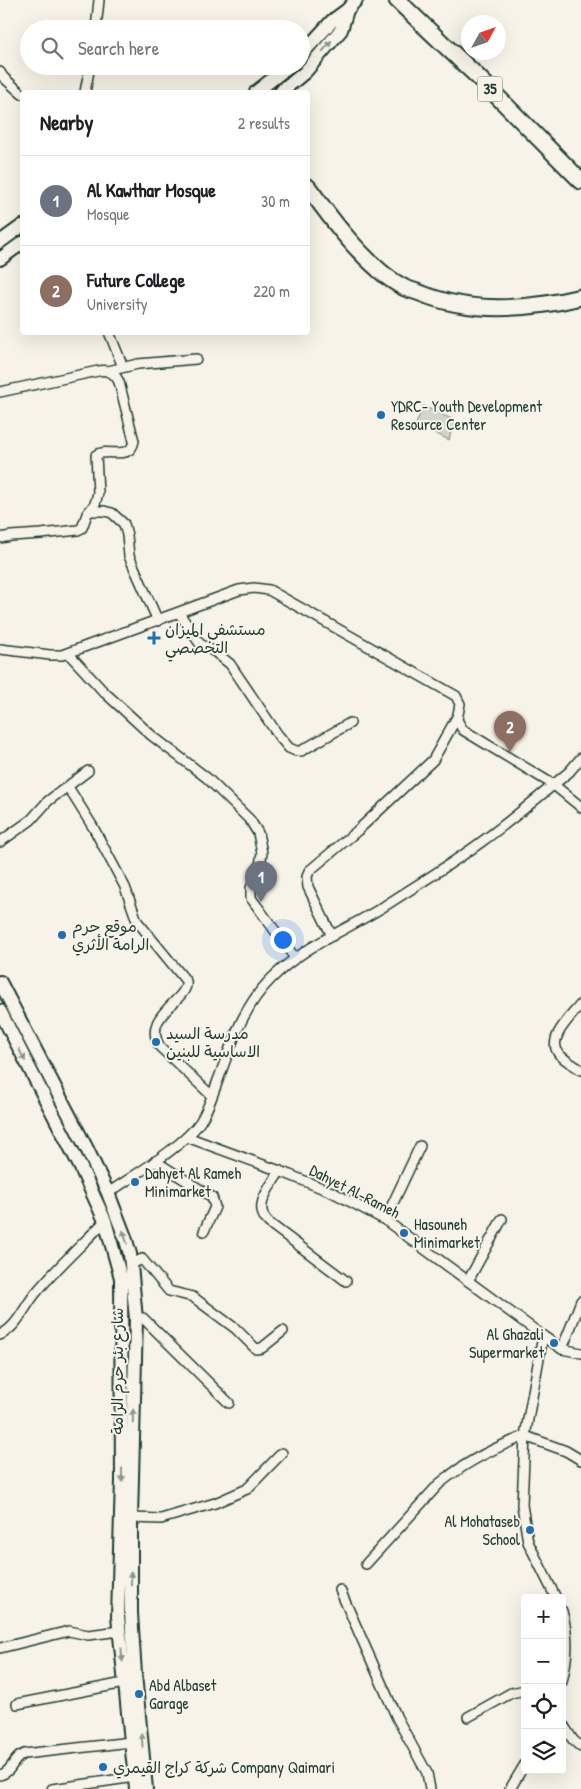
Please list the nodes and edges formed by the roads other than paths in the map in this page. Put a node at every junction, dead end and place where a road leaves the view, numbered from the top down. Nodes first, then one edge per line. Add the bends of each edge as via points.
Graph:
1 (99, 0) edge
2 (356, 0) edge
3 (397, 0) edge
4 (347, 10) junction
5 (97, 20) edge
6 (310, 45) edge
7 (310, 66) edge
8 (0, 72) edge
9 (88, 75) edge
10 (278, 75) edge
11 (302, 75) edge
12 (85, 90) edge
13 (259, 90) edge
14 (285, 90) edge
15 (20, 92) edge
16 (581, 181) edge
17 (310, 190) edge
18 (20, 227) edge
19 (0, 242) edge
20 (20, 244) edge
21 (0, 259) edge
22 (581, 297) edge
23 (110, 335) edge
24 (196, 359) dead end
25 (123, 367) junction
26 (108, 371) junction
27 (0, 392) edge
28 (90, 511) junction
29 (0, 538) edge
30 (179, 613) junction
31 (158, 621) junction
32 (0, 649) edge
33 (68, 653) junction
34 (457, 718) junction
35 (350, 723) dead end
36 (581, 758) edge
37 (88, 772) dead end
38 (554, 785) junction
39 (68, 786) junction
40 (581, 807) edge
41 (0, 842) edge
42 (332, 936) junction
43 (295, 958) junction
44 (0, 982) edge
45 (581, 1004) edge
46 (0, 1011) edge
47 (581, 1070) edge
48 (212, 1096) junction
49 (186, 1137) junction
50 (420, 1146) dead end
51 (154, 1161) junction
52 (280, 1171) junction
53 (108, 1193) junction
54 (502, 1219) dead end
55 (106, 1220) junction
56 (385, 1220) junction
57 (204, 1231) dead end
58 (130, 1266) junction
59 (346, 1281) dead end
60 (468, 1281) junction
61 (581, 1301) edge
62 (136, 1319) junction
63 (283, 1331) dead end
64 (0, 1335) edge
65 (543, 1336) junction
66 (562, 1349) junction
67 (581, 1354) edge
68 (229, 1404) dead end
69 (526, 1436) junction
70 (282, 1453) dead end
71 (581, 1460) edge
72 (131, 1518) junction
73 (366, 1564) dead end
74 (340, 1590) dead end
75 (554, 1594) edge
76 (566, 1625) edge
77 (120, 1631) junction
78 (0, 1648) edge
79 (566, 1661) edge
80 (124, 1683) junction
81 (521, 1691) edge
82 (17, 1704) dead end
83 (468, 1717) dead end
84 (566, 1729) edge
85 (131, 1742) junction
86 (581, 1747) edge
87 (521, 1771) edge
88 (0, 1775) edge
89 (135, 1783) edge
90 (52, 1789) edge
91 (146, 1789) edge
92 (430, 1789) edge
93 (510, 1789) edge

1 - 5 street
2 - 4 main road
3 - 16 highway, 35
4 - 6 main road
7 -> 4 main road via 341,30
8 - 15 street
9 - 12 street
10 - 13 main road
14 -> 11 main road
17 - 22 highway via 344,235 381,272 406,288 472,307 534,306
18 - 19 main road
20 - 21 main road
23 - 25 street
24 - 25 street
25 - 26 street
26 - 27 street via 98,370
26 - 28 street via 119,382 134,444 126,453 96,455 98,494
28 - 29 street via 80,529
28 - 31 street via 112,513 124,524 129,556
30 - 31 street
30 - 34 street via 239,590 269,590 456,696 460,703
30 - 35 street via 200,644 230,664 278,735 292,750 302,751
31 - 33 street
32 - 33 street via 50,656
33 - 43 street via 103,691 151,735 207,778 250,820 258,833 262,853 251,898
34 - 38 street via 463,730
34 - 42 street via 433,760 309,871 308,887
36 - 38 street
37 - 39 street
38 - 40 street
38 - 42 street via 483,841 359,922
39 - 41 street via 31,820
39 - 48 street via 125,887 137,921 186,980 186,988 158,1021 157,1042
42 - 43 street
43 - 48 street via 254,996 236,1032
44 - 53 main road, شارع بئر حرم الرامة
45 - 47 street via 557,1034 555,1042 559,1054
46 -> 55 main road, شارع بئر حرم الرامة
48 - 49 street via 200,1122
49 - 51 street
49 - 52 street, Dahyet Al-Rameh
50 - 56 street
51 - 53 street
51 - 57 street via 212,1197 214,1209
52 - 56 street, Dahyet Al-Rameh via 334,1193
52 - 59 street via 262,1200 264,1217
58 -> 53 main road, شارع بئر حرم الرامة via 125,1237
54 - 60 street
55 - 64 street via 34,1294 9,1330
55 -> 77 main road, شارع بئر حرم الرامة via 121,1278
56 - 60 street, Dahyet Al-Rameh
58 - 62 main road, شارع بئر حرم الرامة
58 - 63 street via 142,1259 169,1292 193,1297 236,1329 256,1349
60 - 65 street, Dahyet Al-Rameh
61 - 66 street
62 - 68 street via 143,1318
72 -> 62 main road, شارع بئر حرم الرامة
65 - 66 street, Dahyet Al-Rameh
65 - 69 street
66 - 67 street, Dahyet Al-Rameh
69 - 71 street
69 - 73 street via 453,1472
69 - 75 street via 522,1505 528,1542
70 - 72 street via 247,1489 215,1503 161,1519
91 -> 72 main road, شارع بئر حرم الرامة via 131,1614
74 - 92 street via 397,1718 427,1773
76 - 79 street
77 - 78 street via 88,1635 69,1632
77 -> 80 main road, شارع بئر حرم الرامة
80 - 82 street
80 - 85 main road, شارع بئر حرم الرامة
81 - 83 street via 511,1693
84 - 86 street
85 - 88 street via 24,1754 15,1759 8,1772
85 - 89 main road, شارع بئر حرم الرامة
87 - 93 street
89 - 90 street

